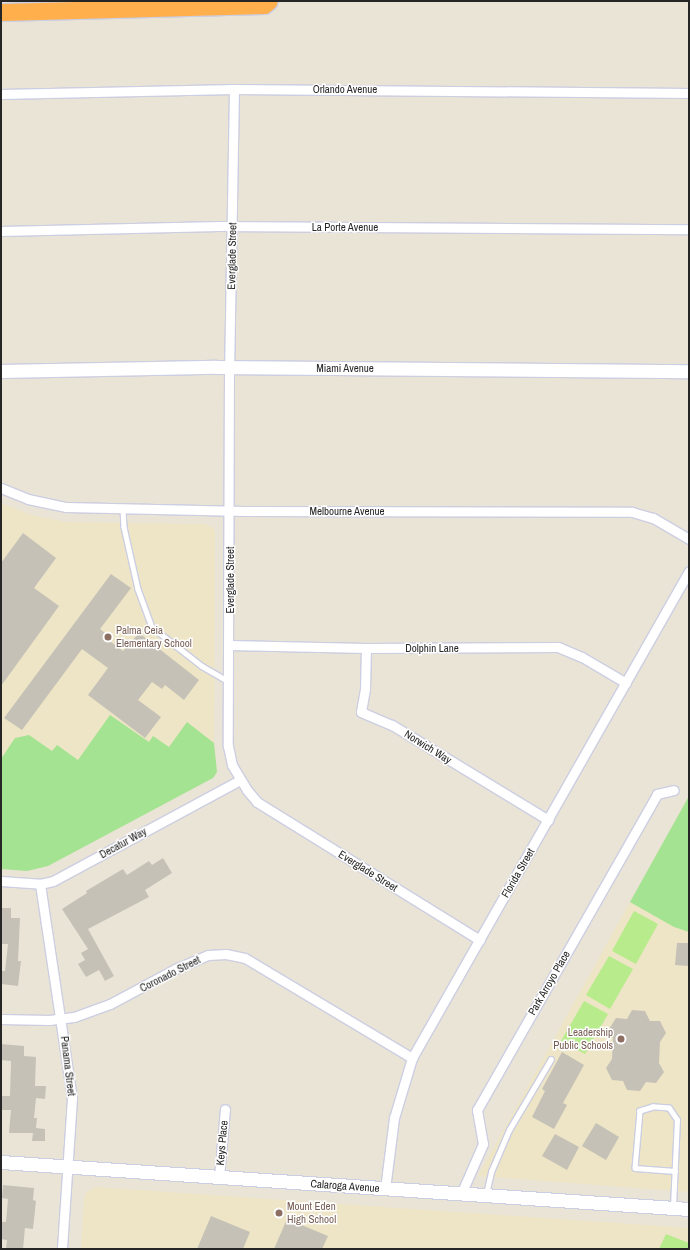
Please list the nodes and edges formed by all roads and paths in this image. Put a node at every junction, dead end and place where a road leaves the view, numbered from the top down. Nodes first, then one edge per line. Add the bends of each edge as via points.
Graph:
1 (269, 1) edge
2 (1, 12) edge
3 (234, 89) junction
4 (689, 93) edge
5 (1, 94) edge
6 (232, 226) junction
7 (689, 229) edge
8 (1, 230) edge
9 (230, 367) junction
10 (1, 371) edge
11 (689, 371) edge
12 (1, 488) edge
13 (123, 509) junction
14 (230, 511) junction
15 (689, 539) edge
16 (689, 571) edge
17 (230, 645) junction
18 (366, 648) junction
19 (229, 681) junction
20 (626, 683) junction
21 (240, 780) junction
22 (674, 790) dead end
23 (548, 820) junction
24 (1, 881) edge
25 (40, 884) junction
26 (480, 940) junction
27 (1, 1019) edge
28 (62, 1019) junction
29 (412, 1058) junction
30 (551, 1059) dead end
31 (225, 1109) dead end
32 (1, 1162) edge
33 (68, 1166) junction
34 (675, 1171) junction
35 (219, 1178) junction
36 (385, 1189) junction
37 (461, 1194) junction
38 (486, 1195) junction
39 (673, 1208) junction
40 (689, 1209) edge
41 (62, 1249) edge

1 - 2 highway via 264,5
3 - 4 street, Orlando Avenue
3 - 5 street, Orlando Avenue
3 - 6 street, Everglade Street
6 - 7 street, La Porte Avenue
6 - 8 street, La Porte Avenue
6 - 9 street, Everglade Street
9 - 10 street, Miami Avenue
9 - 11 street, Miami Avenue
9 - 14 street, Everglade Street
12 - 13 street, Melbourne Avenue via 28,499 66,508
13 - 14 street, Melbourne Avenue
13 - 19 lane via 124,527 138,589 152,627 202,666
14 - 15 street, Melbourne Avenue via 632,512 652,518
14 - 17 street, Everglade Street
16 - 20 street, Florida Street
17 - 18 street, Dolphin Lane
17 - 19 street, Everglade Street
18 - 20 street, Dolphin Lane via 558,647 582,657
18 - 23 street, Norwich Way via 365,689 361,712 392,725
19 - 21 street, Everglade Street via 228,746 232,764
20 - 23 street, Florida Street
21 - 25 street, Decatur Way via 53,881
21 - 26 street, Everglade Street via 257,802
22 - 37 street, Park Arroyo Place via 658,794 477,1110 483,1144
23 - 26 street, Florida Street
24 - 25 street, Decatur Way
25 - 28 street, Panama Street
26 - 29 street, Florida Street
27 - 28 street, Coronado Street
28 - 29 street, Coronado Street via 110,1004 175,969 208,955 226,954 245,958
28 - 33 street, Panama Street via 72,1098
29 - 36 street, Florida Street via 394,1118
30 - 38 lane via 509,1130 490,1172
31 - 35 street, Keys Place
32 - 33 street, Calaroga Avenue
33 - 35 street, Calaroga Avenue
33 - 41 street, Panama Street
34 - 34 lane via 677,1120 669,1108 653,1107 640,1111 635,1168
34 - 39 lane
35 - 36 street, Calaroga Avenue
36 - 37 street, Calaroga Avenue
37 - 38 street, Calaroga Avenue
38 - 39 street, Calaroga Avenue
39 - 40 street, Calaroga Avenue

